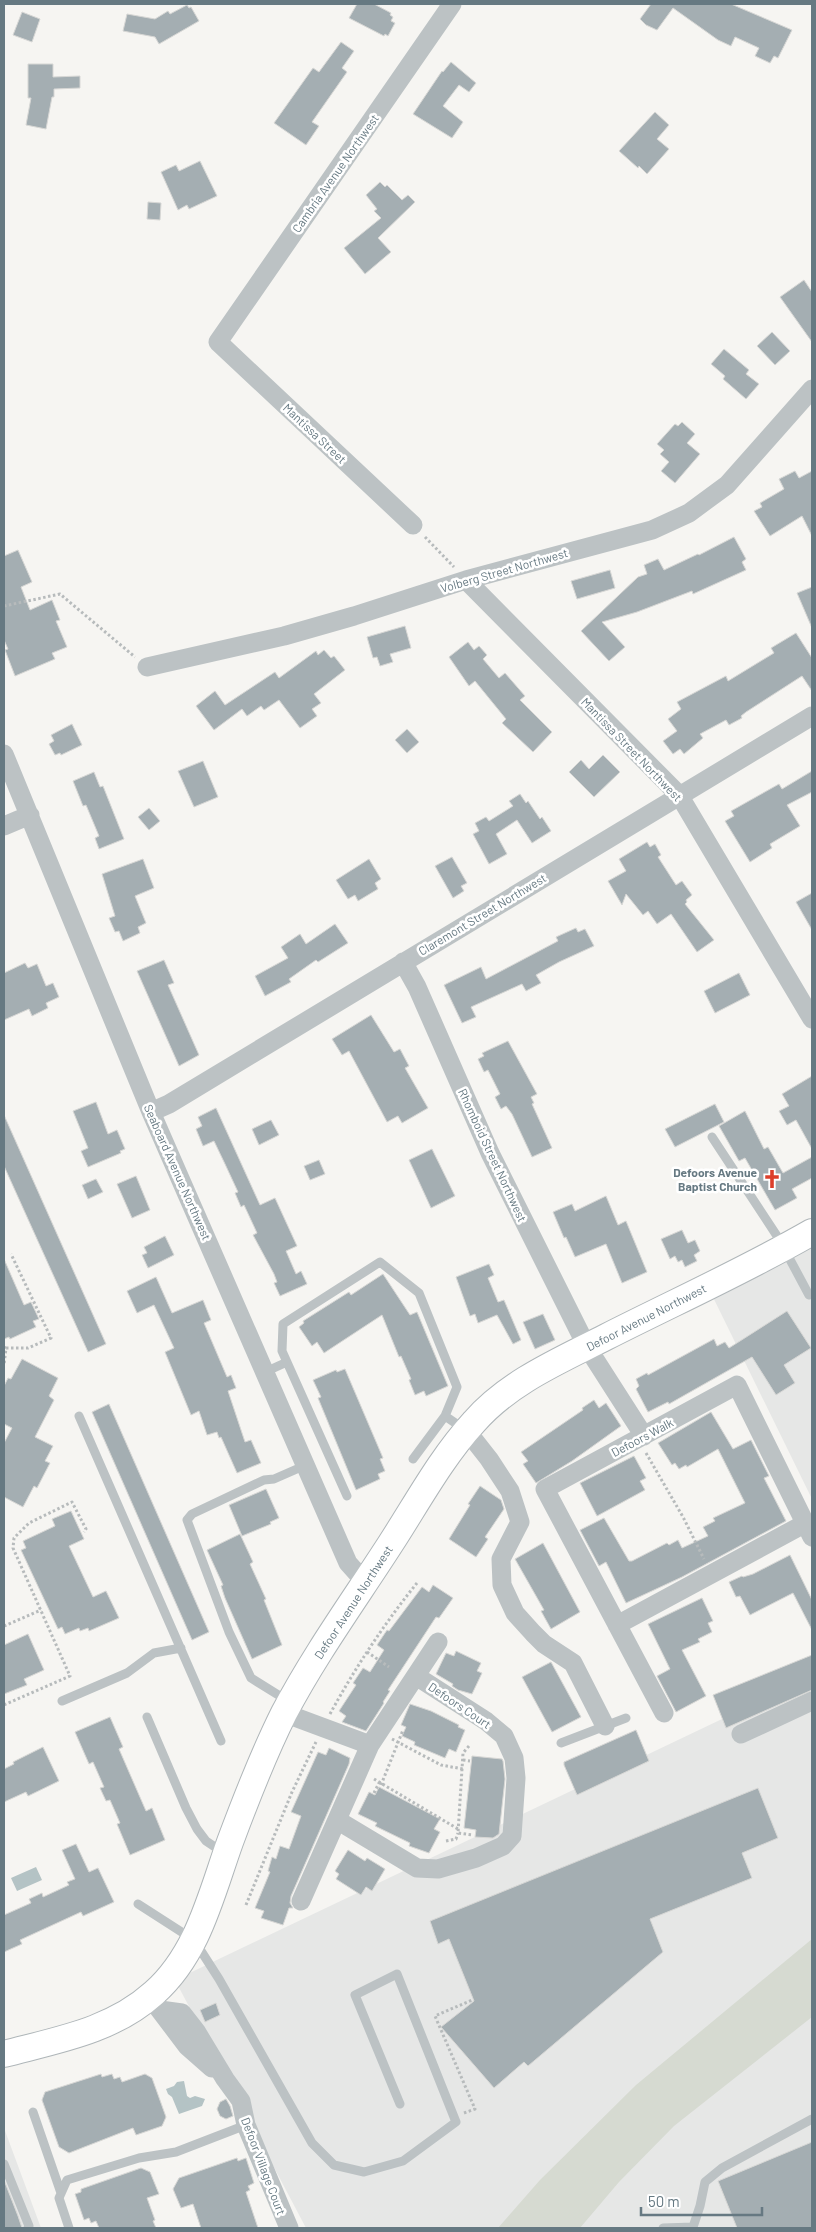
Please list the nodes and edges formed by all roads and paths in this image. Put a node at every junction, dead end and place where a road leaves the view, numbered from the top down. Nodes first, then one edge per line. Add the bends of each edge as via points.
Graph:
1 (452, 4) edge
2 (218, 342) joint
3 (812, 389) edge
4 (413, 524) joint
5 (466, 580) junction
6 (4, 606) edge
7 (147, 667) joint
8 (812, 716) edge
9 (4, 754) edge
10 (679, 795) junction
11 (30, 815) junction
12 (4, 826) edge
13 (403, 962) junction
14 (812, 1019) edge
15 (151, 1112) junction
16 (712, 1137) dead end
17 (812, 1232) edge
18 (784, 1247) junction
19 (11, 1254) dead end
20 (809, 1294) dead end
21 (587, 1347) junction
22 (5, 1348) edge
23 (287, 1362) junction
24 (4, 1365) edge
25 (265, 1372) junction
26 (80, 1416) dead end
27 (445, 1416) junction
28 (467, 1431) junction
29 (641, 1438) junction
30 (413, 1459) dead end
31 (306, 1465) junction
32 (347, 1496) dead end
33 (809, 1530) edge
34 (84, 1532) dead end
35 (711, 1574) junction
36 (366, 1582) junction
37 (417, 1583) dead end
38 (41, 1610) junction
39 (617, 1624) junction
40 (4, 1626) edge
41 (438, 1642) dead end
42 (181, 1648) junction
43 (367, 1652) junction
44 (389, 1668) dead end
45 (416, 1676) junction
46 (62, 1701) dead end
47 (812, 1701) edge
48 (4, 1705) edge
49 (287, 1708) junction
50 (664, 1713) dead end
51 (147, 1717) dead end
52 (626, 1718) dead end
53 (605, 1726) junction
54 (324, 1728) junction
55 (403, 1730) dead end
56 (741, 1734) dead end
57 (376, 1736) junction
58 (222, 1741) dead end
59 (398, 1742) junction
60 (562, 1743) dead end
61 (469, 1746) dead end
62 (462, 1760) junction
63 (470, 1761) dead end
64 (360, 1768) junction
65 (463, 1769) junction
66 (380, 1784) junction
67 (374, 1792) dead end
68 (336, 1820) junction
69 (458, 1831) junction
70 (473, 1835) dead end
71 (446, 1841) dead end
72 (226, 1854) junction
73 (301, 1901) dead end
74 (138, 1904) dead end
75 (246, 1905) dead end
76 (194, 1940) junction
77 (472, 2000) dead end
78 (154, 2004) junction
79 (4, 2054) edge
80 (225, 2079) junction
81 (400, 2104) dead end
82 (33, 2112) dead end
83 (454, 2118) junction
84 (812, 2118) edge
85 (246, 2125) junction
86 (4, 2164) edge
87 (61, 2193) junction
88 (28, 2228) edge
89 (69, 2228) edge
90 (289, 2228) edge
91 (663, 2228) edge
92 (692, 2228) edge

1 - 2 street, Cambria Avenue Northwest
2 - 4 street, Mantissa Street
3 - 5 street, Volberg Street Northwest via 727,485 689,513 652,530
4 - 5 path
5 - 7 street, Volberg Street Northwest via 284,636
5 - 10 street, Mantissa Street Northwest
6 - 7 path via 60,594
8 - 10 street, Claremont Street Northwest
9 - 11 street, Seaboard Avenue Northwest
10 - 13 street, Claremont Street Northwest
10 - 14 street, Mantissa Street Northwest
11 - 12 street
11 - 15 street, Seaboard Avenue Northwest
13 - 15 street, Claremont Street Northwest
13 - 21 street, Rhomboid Street Northwest via 418,988 490,1153
15 - 25 street, Seaboard Avenue Northwest
16 - 18 lane
17 - 18 street, Defoor Avenue Northwest
18 - 20 lane
18 - 21 street, Defoor Avenue Northwest
19 - 22 path via 51,1338 28,1348
21 - 28 street, Defoor Avenue Northwest via 517,1384 494,1402
21 - 29 street, Rhomboid Street Northwest
22 - 24 path
23 - 25 lane
23 - 27 lane via 282,1351 283,1324 380,1262 419,1293 457,1387
23 - 32 lane
25 - 31 street, Seaboard Avenue Northwest
26 - 42 lane
27 - 28 lane
27 - 30 lane
28 - 36 street, Defoor Avenue Northwest
28 - 53 street via 510,1491 520,1522 501,1559 502,1585 515,1613 544,1644 572,1663
29 - 33 street, Defoors Walk via 737,1385
29 - 35 path
29 - 39 street, Defoors Walk via 545,1488
31 - 36 street, Seaboard Avenue Northwest via 348,1563
31 - 49 lane via 264,1480 192,1514 187,1520 229,1632 251,1678
33 - 35 street, Defoors Walk
34 - 38 path via 86,1529 72,1502 29,1524 14,1538 13,1548
35 - 39 street, Defoors Walk
36 - 49 street, Defoor Avenue Northwest
37 - 43 path
38 - 40 path
38 - 48 path via 70,1676
39 - 50 street, Defoors Walk
41 - 45 street
42 - 46 lane via 154,1653 126,1673
42 - 58 lane
43 - 44 path
43 - 54 path
45 - 57 street
45 - 68 street, Defoors Court via 504,1736 514,1758 516,1778 512,1836 503,1846 476,1858 438,1869 417,1868
47 - 56 street
49 - 54 street
49 - 72 street, Defoor Avenue Northwest via 248,1794
51 - 72 lane via 197,1829 206,1841
52 - 53 lane
53 - 60 lane
54 - 57 street
54 - 75 path via 292,1792
55 - 59 path
57 - 59 path
57 - 64 street
59 - 65 path via 441,1765
59 - 66 path
61 - 62 path
62 - 63 path
62 - 65 path
64 - 66 path
64 - 68 street
65 - 69 path
66 - 67 path
66 - 69 path
68 - 73 street
69 - 70 path
69 - 71 path via 456,1839
72 - 76 street, Defoor Avenue Northwest
74 - 76 lane
76 - 78 street, Defoor Avenue Northwest via 180,1964 156,1992
76 - 83 lane via 220,1979 312,2143 334,2165 364,2172 404,2161 456,2122
77 - 83 path via 435,2016 476,2108
78 - 79 street, Defoor Avenue Northwest via 94,2030
78 - 80 street via 182,2013
78 - 80 street, Defoor Village Court via 162,2033 177,2054
80 - 85 street, Defoor Village Court via 241,2101
81 - 83 lane via 355,1995 397,1974
82 - 87 lane
84 - 92 lane via 722,2168 705,2182
85 - 87 lane via 176,2152 139,2158 67,2180
85 - 90 street, Defoor Village Court
86 - 88 lane
87 - 89 lane via 59,2198
91 - 92 lane

